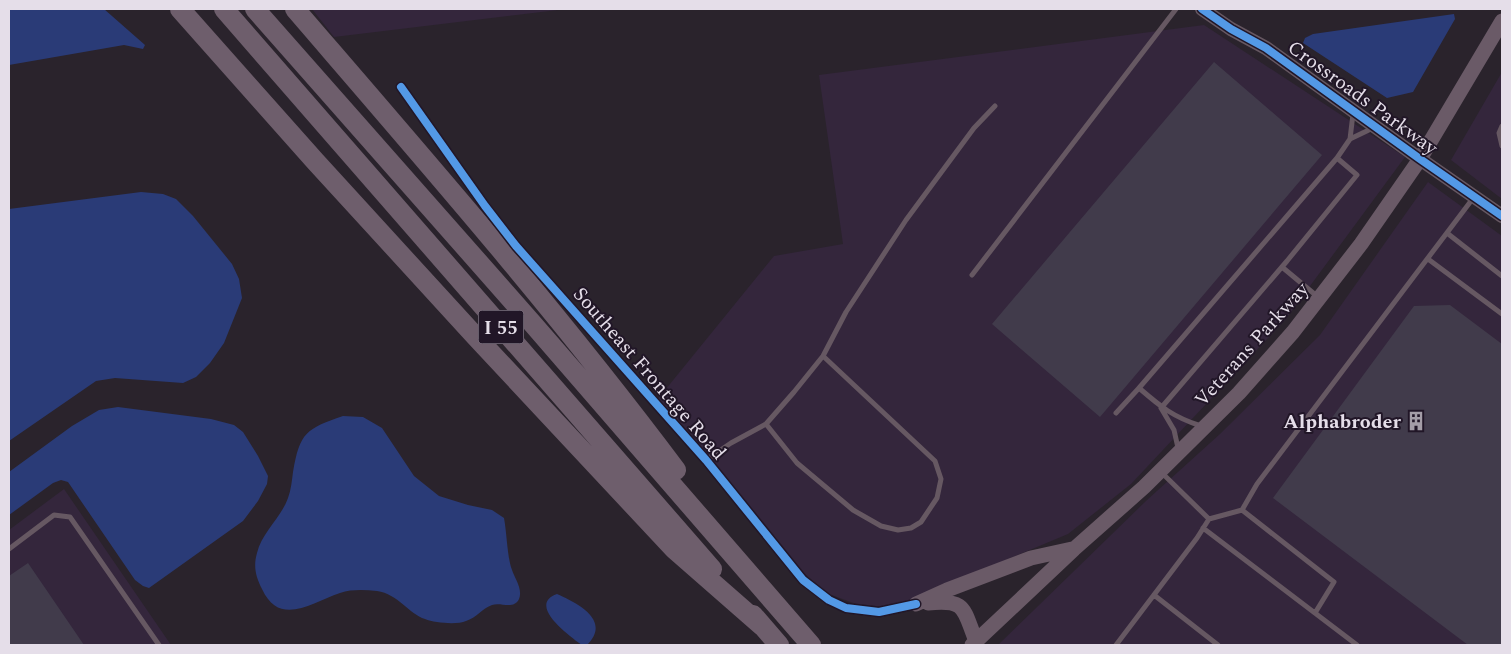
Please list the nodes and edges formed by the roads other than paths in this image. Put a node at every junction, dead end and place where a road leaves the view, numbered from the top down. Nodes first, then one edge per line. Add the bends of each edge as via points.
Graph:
1 (180, 9) edge
2 (224, 9) edge
3 (255, 9) edge
4 (295, 9) edge
5 (1176, 9) edge
6 (1202, 9) edge
7 (1502, 21) edge
8 (401, 87) dead end
9 (995, 106) dead end
10 (1353, 111) junction
11 (1502, 126) edge
12 (1376, 127) junction
13 (1350, 139) junction
14 (1502, 146) edge
15 (1337, 158) junction
16 (1420, 159) junction
17 (1475, 197) junction
18 (1502, 216) edge
19 (1447, 233) junction
20 (1428, 259) junction
21 (1282, 267) junction
22 (972, 275) dead end
23 (1502, 276) edge
24 (1320, 298) junction
25 (1502, 314) edge
26 (823, 356) junction
27 (1139, 388) junction
28 (1161, 408) junction
29 (1116, 414) dead end
30 (766, 424) junction
31 (1204, 427) junction
32 (1179, 451) junction
33 (706, 460) junction
34 (1160, 470) junction
35 (1242, 510) junction
36 (1208, 519) junction
37 (1203, 528) junction
38 (9, 549) edge
39 (1074, 549) junction
40 (1154, 595) junction
41 (916, 604) junction
42 (779, 608) junction
43 (1315, 613) junction
44 (762, 626) junction
45 (974, 643) edge
46 (159, 645) edge
47 (779, 645) edge
48 (811, 645) edge
49 (1116, 645) edge
50 (1218, 645) edge
51 (1357, 645) edge

1 - 44 highway via 402,256 674,549
2 - 44 highway, I 55
3 - 42 highway, I 55
4 - 42 highway via 450,188 632,411
5 - 22 lane
6 - 10 street, Crossroads Parkway via 1266,48
7 - 16 main road, Veterans Parkway
8 - 33 street, Southeast Frontage Road via 516,246
9 - 26 lane via 906,220 846,312
10 - 12 street, Crossroads Parkway
10 - 13 lane
11 - 14 lane via 1499,133
12 - 13 lane
12 - 16 street, Crossroads Parkway
13 - 15 lane
15 - 21 lane via 1357,175
15 - 27 lane
16 - 17 street, Crossroads Parkway
16 - 24 main road, Veterans Parkway
17 - 18 street, Crossroads Parkway
17 - 19 lane
19 - 20 lane
19 - 23 lane
20 - 25 lane
20 - 35 lane via 1257,484
21 - 24 lane
21 - 28 lane
24 - 31 main road, Veterans Parkway via 1293,332
26 - 30 lane
26 - 30 lane via 935,461 941,479 937,498 921,522 898,530 881,526 853,510 797,463
27 - 28 lane
27 - 29 lane
28 - 31 lane via 1181,420
28 - 32 lane via 1174,430
30 - 33 lane
31 - 32 main road, Veterans Parkway
32 - 34 main road, Veterans Parkway
33 - 41 street, Southeast Frontage Road via 803,580 829,600 846,608 879,612
34 - 36 lane
34 - 39 main road, Veterans Parkway
35 - 36 lane
35 - 43 lane via 1334,582
36 - 37 lane
37 - 40 lane
37 - 43 lane
38 - 46 lane via 54,515 70,517
39 - 41 main road via 1031,558
39 - 45 main road, Veterans Parkway
40 - 49 lane
40 - 50 lane
41 - 45 main road via 948,601 960,606
42 - 48 highway, I 55
43 - 51 lane
44 - 47 highway, I 55

